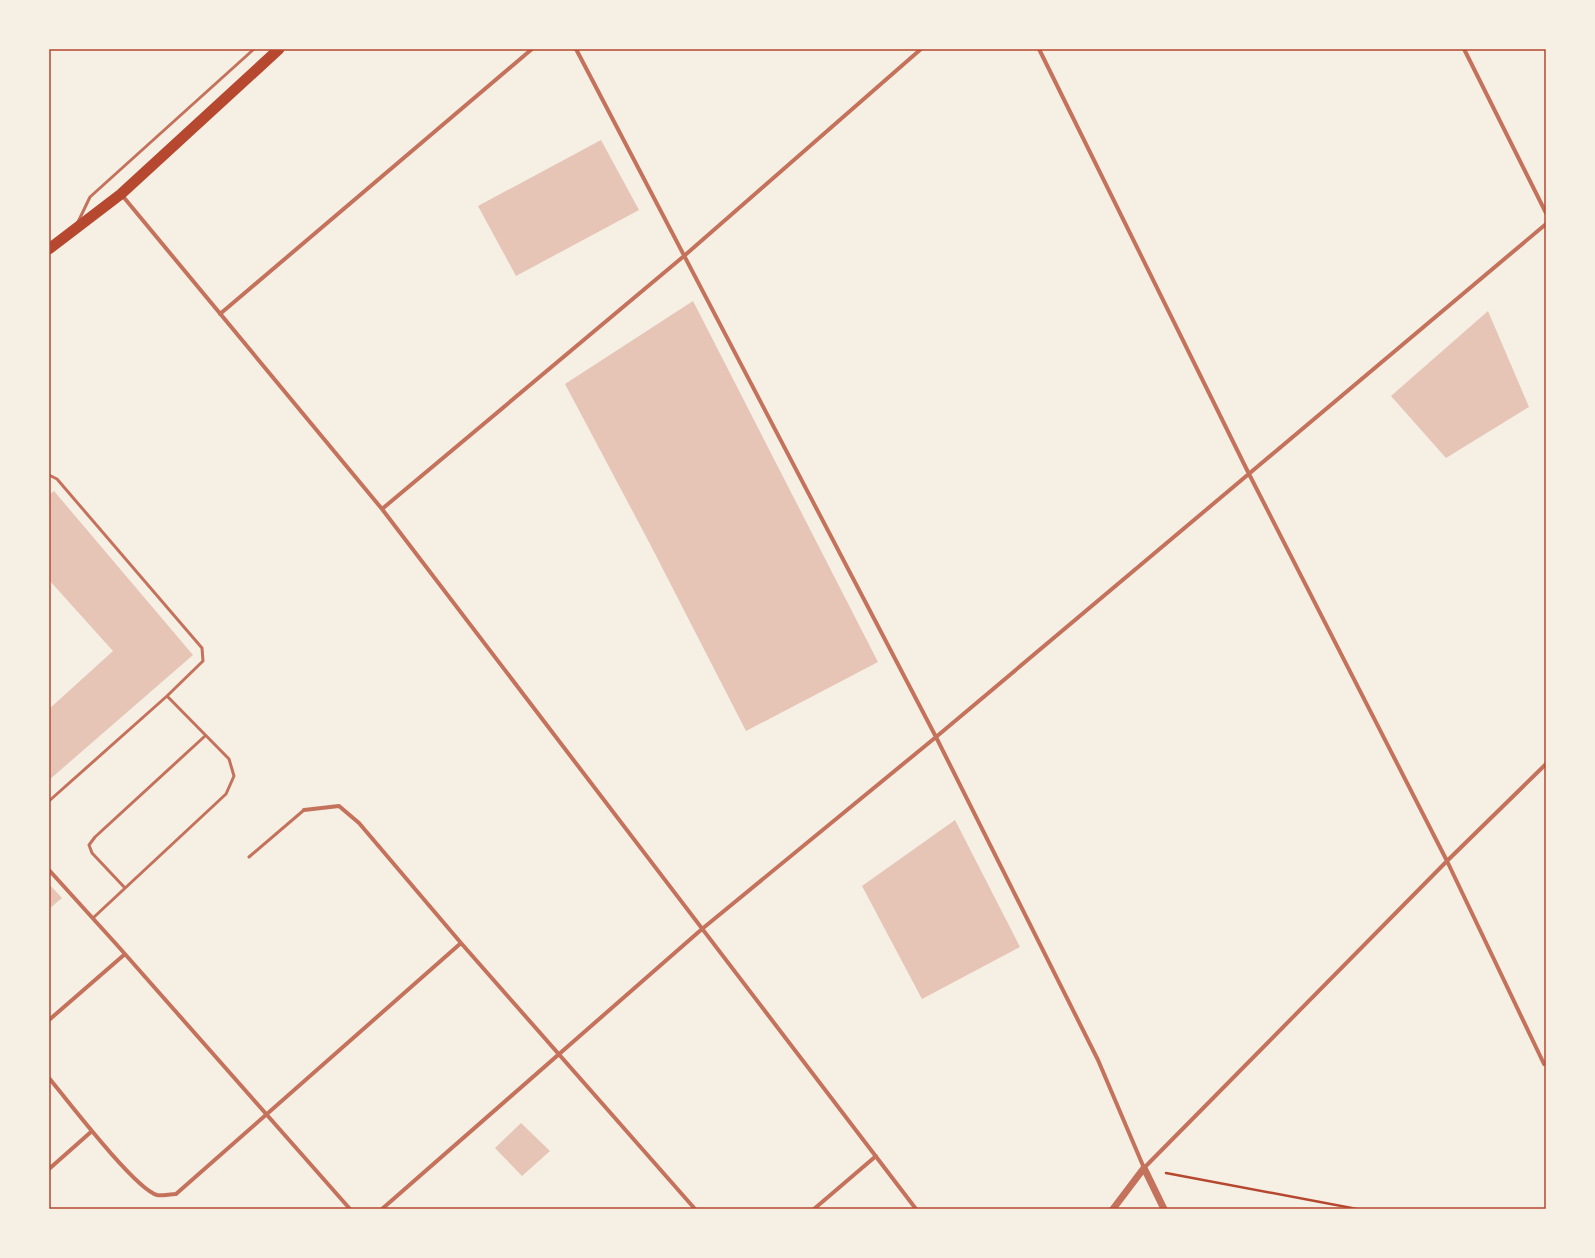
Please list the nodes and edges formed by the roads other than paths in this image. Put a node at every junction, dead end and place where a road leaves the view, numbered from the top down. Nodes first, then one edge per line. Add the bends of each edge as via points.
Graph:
1 (254, 49) edge
2 (279, 49) edge
3 (532, 49) edge
4 (576, 49) edge
5 (921, 49) edge
6 (1039, 49) edge
7 (1464, 49) edge
8 (121, 194) junction
9 (1546, 213) edge
10 (1546, 224) edge
11 (73, 231) junction
12 (49, 249) edge
13 (684, 256) junction
14 (220, 314) junction
15 (1249, 474) junction
16 (49, 475) edge
17 (382, 509) junction
18 (167, 696) junction
19 (205, 736) junction
20 (936, 737) junction
21 (1546, 764) edge
22 (49, 801) edge
23 (304, 810) joint
24 (249, 857) dead end
25 (1446, 860) junction
26 (49, 870) edge
27 (125, 888) junction
28 (93, 918) junction
29 (702, 929) junction
30 (461, 943) junction
31 (125, 954) junction
32 (49, 1020) edge
33 (559, 1055) junction
34 (1544, 1064) dead end
35 (49, 1078) edge
36 (266, 1114) junction
37 (92, 1131) junction
38 (876, 1156) junction
39 (1144, 1168) junction
40 (49, 1170) edge
41 (350, 1209) edge
42 (382, 1209) edge
43 (695, 1209) edge
44 (814, 1209) edge
45 (916, 1209) edge
46 (1113, 1209) edge
47 (1164, 1209) edge

1 - 11 lane via 90,197
2 - 8 highway
3 - 14 street
4 - 13 street
5 - 13 street
6 - 15 street
7 - 9 street
8 - 11 highway
8 - 14 street
10 - 15 street
11 - 12 highway
13 - 17 street
13 - 20 street
14 - 17 street
15 - 20 street
15 - 25 street
16 - 18 lane via 57,479 202,648 203,661
17 - 29 street
18 - 19 lane
18 - 22 lane
19 - 27 lane via 229,760 234,776 226,794
19 - 27 lane via 90,845 92,853
20 - 29 street
20 - 39 street via 1098,1060
21 - 25 street
23 - 24 lane
23 - 30 street via 339,806 354,819
25 - 34 street
25 - 39 street
26 - 28 street
27 - 28 lane
28 - 31 street
29 - 33 street
29 - 38 street
30 - 33 street
30 - 36 street
31 - 32 street
31 - 36 street
33 - 42 street
33 - 43 street
35 - 37 street
36 - 37 street via 176,1194 157,1195 141,1186
36 - 41 street
37 - 40 street
38 - 44 street
38 - 45 street
39 - 46 street
39 - 47 street

